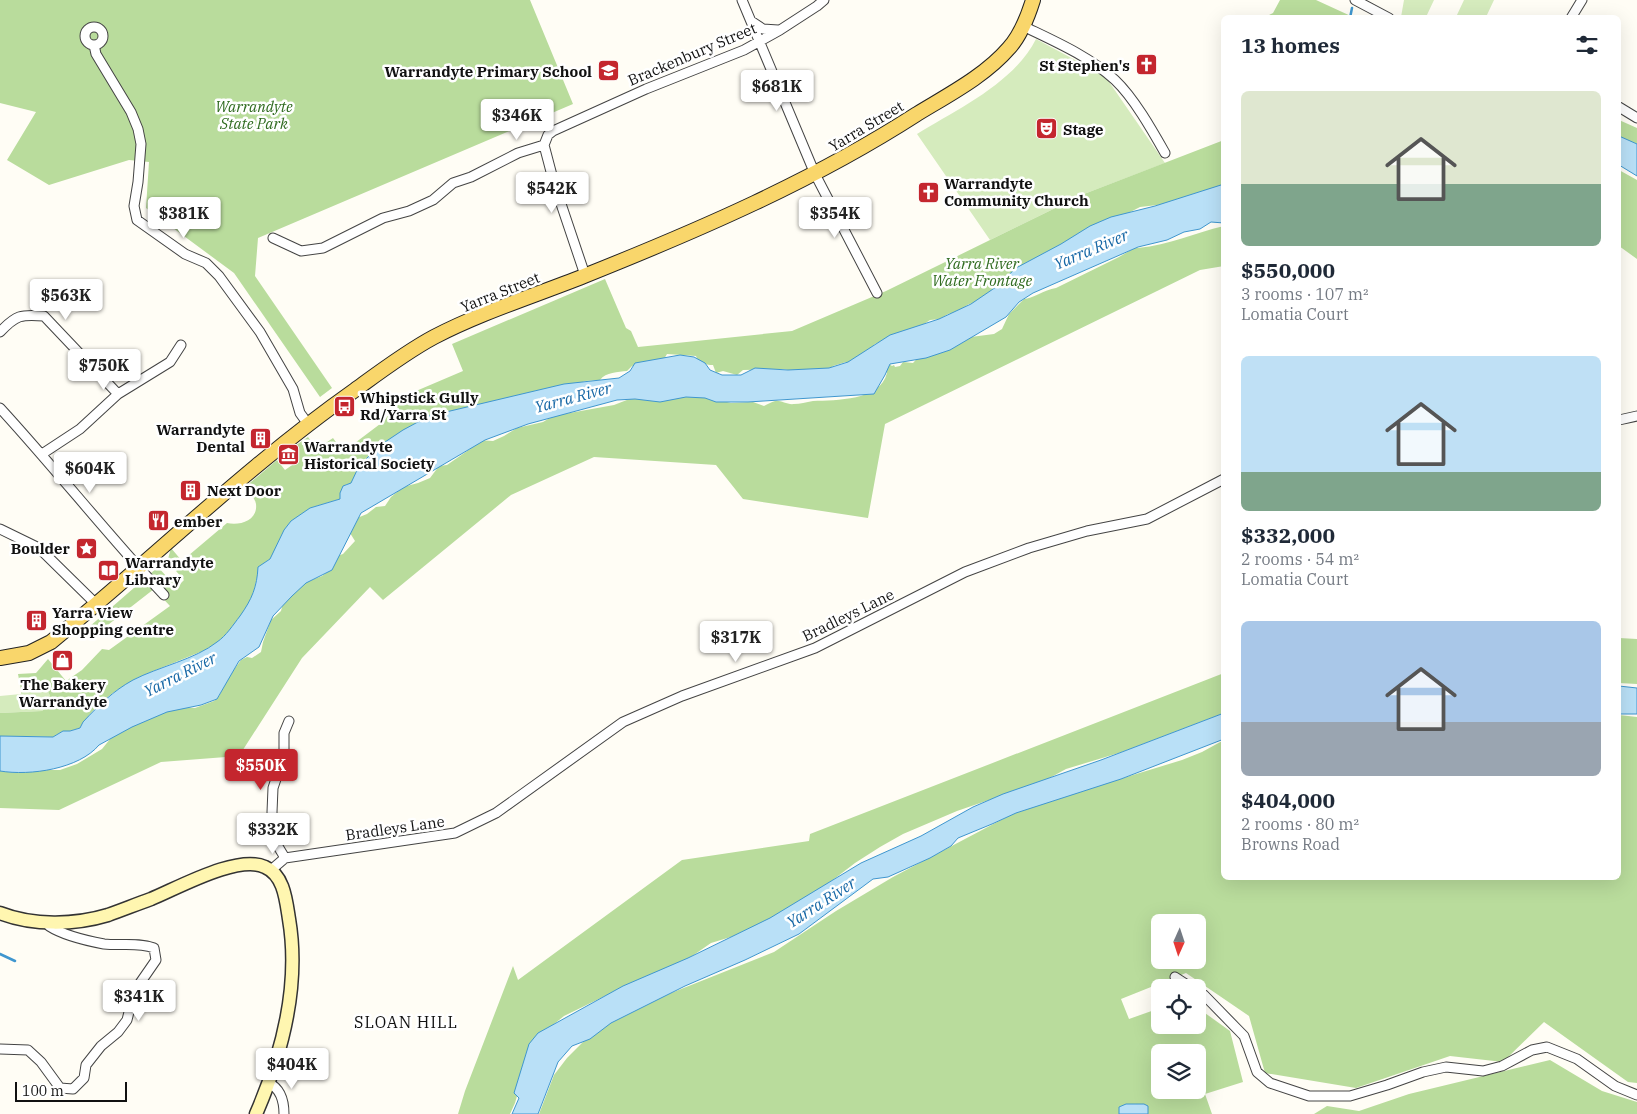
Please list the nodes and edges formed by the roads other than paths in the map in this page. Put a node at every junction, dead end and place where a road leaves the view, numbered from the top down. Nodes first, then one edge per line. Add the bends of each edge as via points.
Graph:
1 (742, 0) edge
2 (824, 0) edge
3 (1033, 0) edge
4 (1355, 0) edge
5 (1582, 0) edge
6 (1370, 3) edge
7 (1386, 15) edge
8 (1573, 15) edge
9 (751, 21) junction
10 (1023, 26) junction
11 (780, 30) junction
12 (760, 42) junction
13 (94, 45) dead end
14 (1621, 108) edge
15 (1637, 118) edge
16 (544, 145) junction
17 (1166, 153) dead end
18 (815, 174) junction
19 (273, 238) dead end
20 (585, 276) junction
21 (877, 293) dead end
22 (0, 332) edge
23 (181, 345) dead end
24 (118, 394) junction
25 (0, 408) edge
26 (1637, 416) edge
27 (1621, 420) edge
28 (308, 424) junction
29 (42, 454) junction
30 (1221, 481) edge
31 (0, 529) edge
32 (139, 568) junction
33 (164, 595) dead end
34 (96, 604) junction
35 (0, 658) edge
36 (289, 721) dead end
37 (285, 858) junction
38 (271, 870) junction
39 (0, 913) edge
40 (49, 922) junction
41 (1174, 976) dead end
42 (1178, 979) edge
43 (1206, 998) edge
44 (0, 1049) edge
45 (269, 1083) junction
46 (1637, 1095) edge
47 (256, 1114) edge
48 (284, 1114) edge

1 - 9 street
2 - 11 street, Brackenbury Street
3 - 10 main road, Yarra Street
4 - 6 street
5 - 8 street
6 - 7 street
9 - 11 street via 763,29
9 - 12 street
10 - 17 street via 1098,66 1116,81
10 - 18 main road, Yarra Street via 1011,46 977,76
11 - 12 street, Brackenbury Street
12 - 16 street, Brackenbury Street via 553,130
12 - 18 street
13 - 28 street via 138,130 141,144 134,206 137,220 185,254 206,263 219,276 260,332 293,389 300,413
14 - 15 street
16 - 19 street via 518,153 453,183 433,200 410,211 383,218 323,248 302,251
16 - 20 street
18 - 20 main road, Yarra Street via 686,234
18 - 21 street
20 - 28 main road, Yarra Street via 434,337
22 - 24 street via 13,318 28,314 44,316
23 - 24 street via 170,362
24 - 29 street via 80,429
25 - 29 street
26 - 27 street
28 - 32 main road, Yarra Street
29 - 32 street
30 - 37 street, Bradleys Lane via 1147,519 1087,531 964,572 815,648 682,696 623,722 496,812 455,834
31 - 34 street via 39,548
32 - 33 street
32 - 34 main road, Yarra Street
34 - 35 main road, Yarra Street via 51,642 29,653
36 - 37 street via 284,733 284,755 273,788 272,812 273,838
37 - 38 street
38 - 40 main road via 249,863 235,865 107,915 81,921
38 - 45 main road via 277,875 286,898 293,939 290,993
39 - 40 main road
40 - 44 street via 49,926 58,932 104,944 143,944 154,948 156,960 138,986 127,1020 96,1052 86,1065 84,1078 73,1089 60,1088 28,1050
41 - 42 street
43 - 46 street via 1244,1036 1257,1072 1270,1084 1309,1096 1350,1096 1446,1067 1483,1071 1547,1047 1576,1059 1616,1086
45 - 47 main road
45 - 48 street via 281,1095

